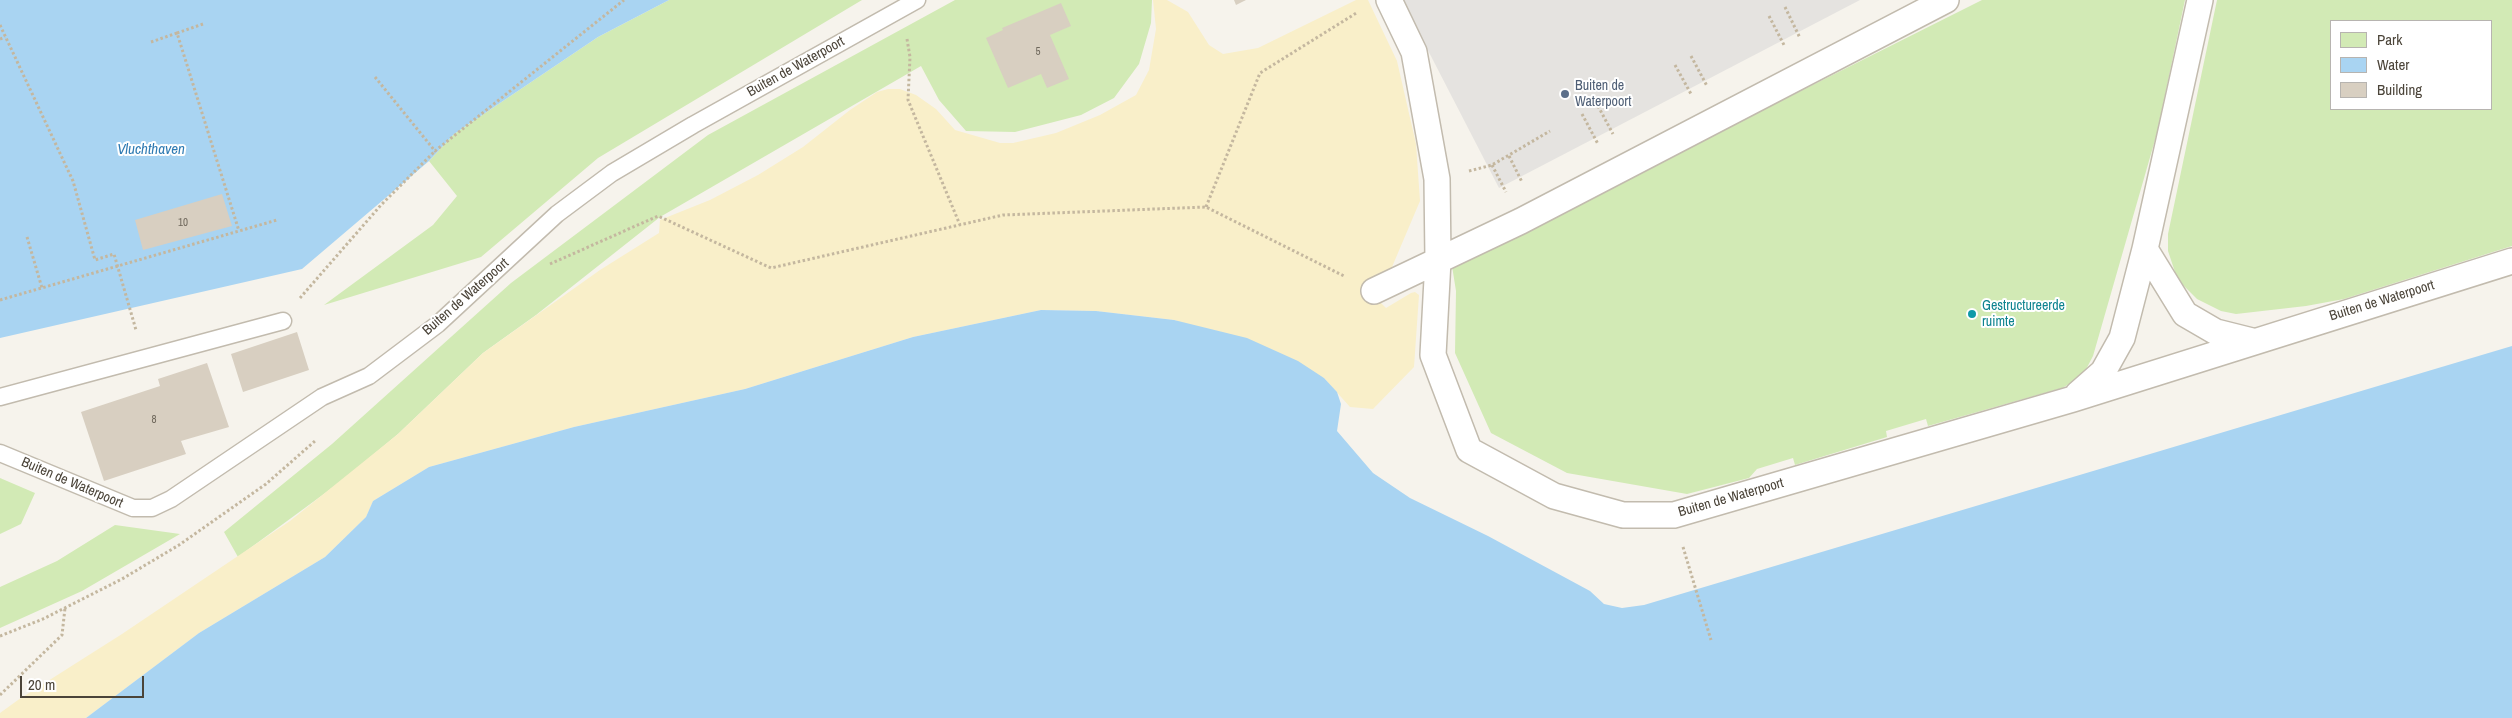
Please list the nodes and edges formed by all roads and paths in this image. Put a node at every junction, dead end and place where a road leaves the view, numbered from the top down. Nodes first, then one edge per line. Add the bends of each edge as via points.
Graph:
1 (624, 0) edge
2 (917, 0) edge
3 (1390, 0) edge
4 (1946, 0) edge
5 (2200, 0) edge
6 (900, 9) junction
7 (1360, 10) dead end
8 (203, 24) dead end
9 (0, 26) edge
10 (177, 33) junction
11 (5, 37) junction
12 (0, 39) edge
13 (151, 42) dead end
14 (375, 77) dead end
15 (1550, 131) dead end
16 (435, 152) junction
17 (1437, 179) junction
18 (1206, 207) junction
19 (277, 220) dead end
20 (960, 225) junction
21 (239, 231) junction
22 (27, 237) dead end
23 (2145, 249) junction
24 (1438, 260) junction
25 (2512, 261) edge
26 (117, 266) junction
27 (546, 266) dead end
28 (42, 288) junction
29 (1374, 291) joint
30 (0, 300) edge
31 (294, 305) dead end
32 (283, 321) dead end
33 (137, 335) dead end
34 (2252, 341) junction
35 (0, 397) edge
36 (2073, 399) junction
37 (318, 438) dead end
38 (0, 453) edge
39 (1674, 515) junction
40 (66, 607) junction
41 (0, 636) edge
42 (1710, 640) dead end
43 (0, 695) edge

1 - 16 path
2 - 6 lane, Buiten de Waterpoort
3 - 17 street, Buiten de Waterpoort via 1414,52
4 - 24 street via 1521,221
5 - 23 street, Buiten de Waterpoort
6 - 20 path via 910,57 908,100
6 - 38 lane, Buiten de Waterpoort via 612,173 557,214 438,324 369,376 322,397 171,500 152,508 133,508
7 - 18 path via 1260,73
8 - 10 path
9 - 11 path
10 - 13 path
10 - 21 path
11 - 12 path
11 - 26 path via 73,181 96,260 114,254
14 - 16 path
15 - 17 path via 1492,165
16 - 31 path via 381,205
17 - 24 street, Buiten de Waterpoort
18 - 20 path via 1003,216
18 - 29 path
19 - 21 path
20 - 27 path via 771,268 658,216
21 - 26 path
22 - 28 path
23 - 34 street via 2184,314 2216,332
23 - 36 street, Buiten de Waterpoort via 2122,338 2102,372
24 - 29 street
24 - 39 street, Buiten de Waterpoort via 1432,355 1469,450 1554,496 1623,515
25 - 34 street, Buiten de Waterpoort
26 - 28 path
26 - 33 path
28 - 30 path
32 - 35 lane
34 - 36 street, Buiten de Waterpoort
36 - 39 street, Buiten de Waterpoort
37 - 40 path via 266,484 179,546
39 - 42 path
40 - 41 path
40 - 43 path via 62,635

